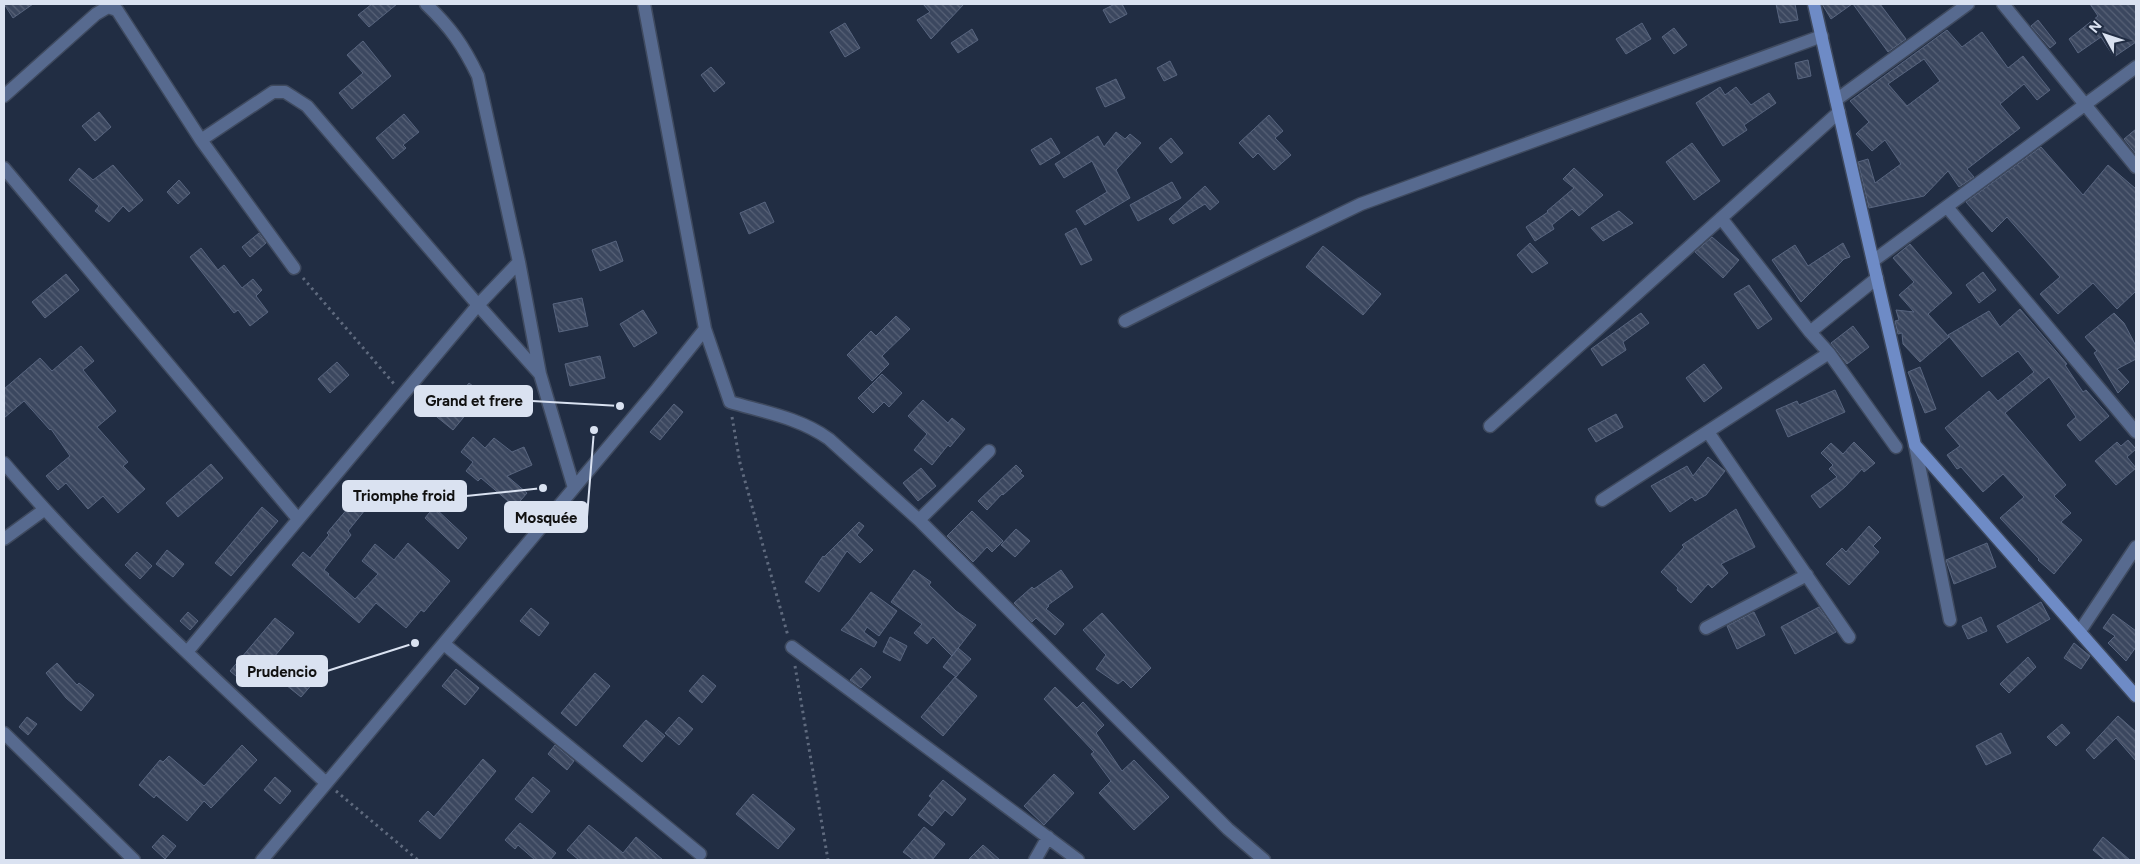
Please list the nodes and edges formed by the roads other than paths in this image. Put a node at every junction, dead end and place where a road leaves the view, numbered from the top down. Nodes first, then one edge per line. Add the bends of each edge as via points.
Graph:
1 (426, 4) edge
2 (644, 4) edge
3 (1814, 4) edge
4 (1968, 4) edge
5 (2003, 4) edge
6 (1822, 36) junction
7 (2136, 67) edge
8 (4, 96) edge
9 (2085, 105) junction
10 (1838, 106) junction
11 (201, 140) junction
12 (4, 168) edge
13 (2136, 168) edge
14 (1946, 208) junction
15 (1721, 218) junction
16 (1873, 261) junction
17 (519, 262) junction
18 (294, 268) road end
19 (1877, 278) junction
20 (478, 305) junction
21 (1125, 321) dead end
22 (705, 329) junction
23 (1810, 332) junction
24 (1829, 353) junction
25 (540, 374) junction
26 (1490, 426) dead end
27 (1708, 432) junction
28 (2136, 432) edge
29 (1915, 445) junction
30 (1896, 447) dead end
31 (989, 450) dead end
32 (4, 463) edge
33 (574, 488) junction
34 (1602, 500) dead end
35 (44, 510) junction
36 (298, 519) junction
37 (919, 520) junction
38 (4, 539) edge
39 (2136, 547) edge
40 (1807, 576) junction
41 (1950, 620) dead end
42 (1706, 628) dead end
43 (2080, 631) junction
44 (1849, 637) dead end
45 (444, 644) junction
46 (792, 647) road end
47 (187, 652) junction
48 (2136, 696) edge
49 (6, 739) edge
50 (326, 783) junction
51 (1048, 837) junction
52 (700, 854) dead end
53 (134, 860) edge
54 (262, 860) edge
55 (1035, 860) edge
56 (1078, 860) edge
57 (1264, 860) edge

1 - 17 street via 464,47 478,76
2 - 22 street
3 - 6 street
4 - 10 street
5 - 9 street
6 - 10 street
6 - 21 street via 1361,204
7 - 9 street
8 - 11 street via 108,7 118,10 124,18
9 - 13 street
9 - 14 street
10 - 15 street
10 - 16 street
11 - 18 street
11 - 20 street via 273,92 285,92 307,106
12 - 36 street
14 - 16 street
14 - 28 street
15 - 23 street
15 - 26 street
16 - 19 street
17 - 20 street
17 - 25 street
19 - 23 street
19 - 29 street
20 - 25 street
20 - 36 street
22 - 33 street
22 - 37 street via 730,402 815,429
23 - 24 street
24 - 27 street
24 - 30 street
25 - 33 street
27 - 34 street
27 - 40 street
29 - 41 street
29 - 43 street
31 - 37 street
32 - 35 street
33 - 45 street
35 - 38 street
35 - 47 street
36 - 47 street
37 - 57 street via 1228,829
39 - 43 street
40 - 42 street
40 - 44 street
43 - 48 street
45 - 50 street
45 - 52 street
46 - 51 street
47 - 50 street
49 - 53 street
50 - 54 street
51 - 55 street
51 - 56 street

